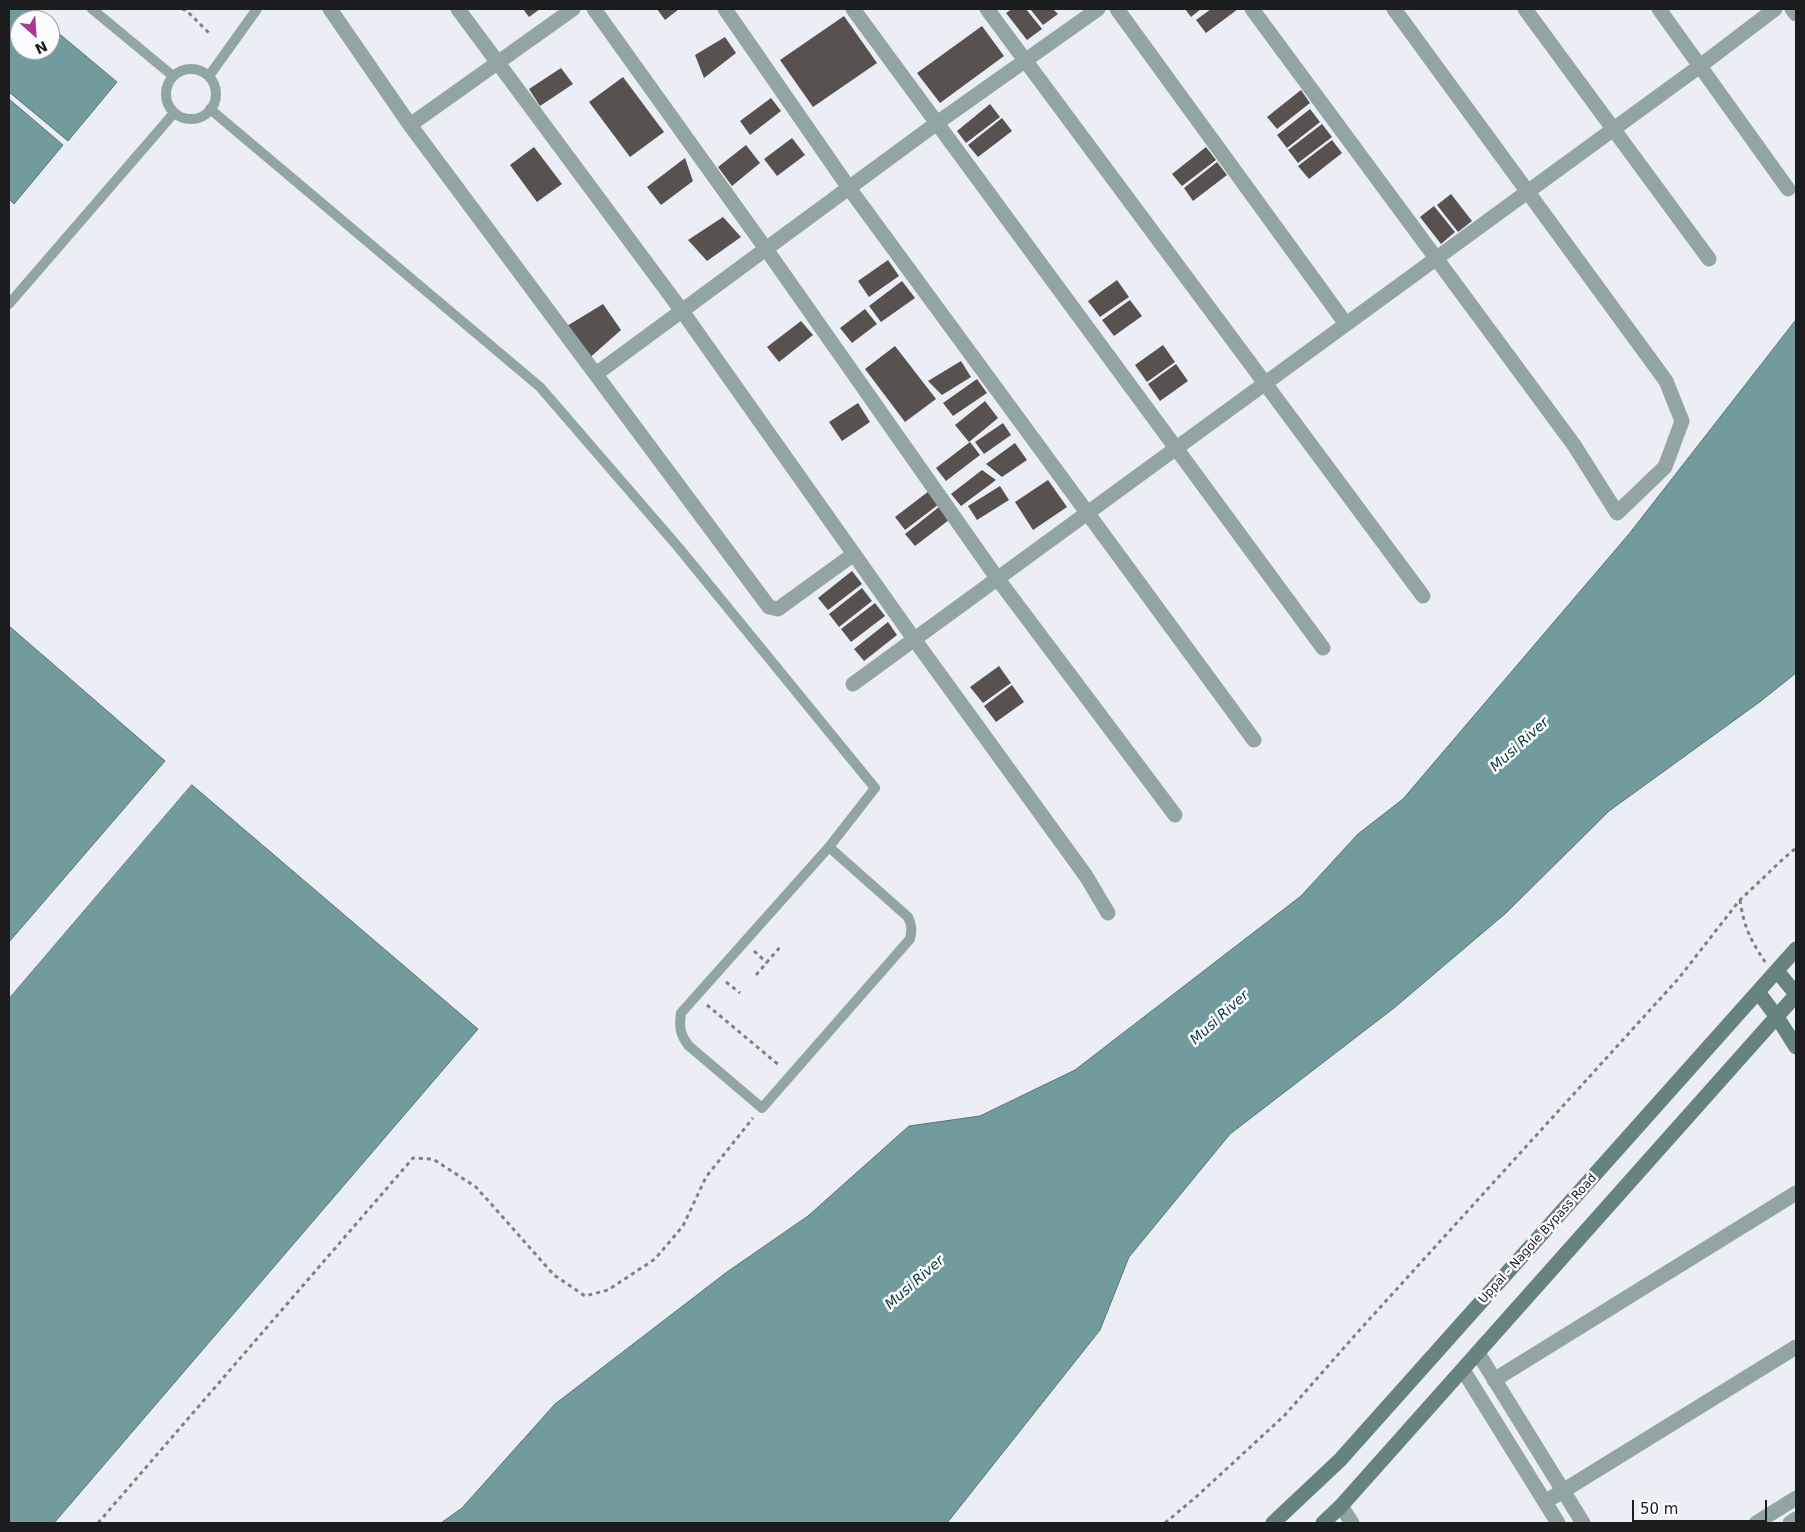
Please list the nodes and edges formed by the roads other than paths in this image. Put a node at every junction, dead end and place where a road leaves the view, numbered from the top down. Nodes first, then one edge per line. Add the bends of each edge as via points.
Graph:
1 (92, 9) edge
2 (257, 9) edge
3 (330, 9) edge
4 (458, 9) edge
5 (572, 9) edge
6 (594, 9) edge
7 (725, 9) edge
8 (853, 9) edge
9 (987, 9) edge
10 (1098, 9) edge
11 (1117, 9) edge
12 (1252, 9) edge
13 (1394, 9) edge
14 (1525, 9) edge
15 (1659, 9) edge
16 (1775, 9) edge
17 (1792, 9) edge
18 (1796, 14) edge
19 (1025, 61) junction
20 (497, 63) junction
21 (1700, 66) junction
22 (173, 76) junction
23 (209, 76) junction
24 (210, 109) junction
25 (174, 113) junction
26 (937, 123) junction
27 (410, 126) junction
28 (1612, 129) junction
29 (849, 188) junction
30 (1788, 188) dead end
31 (1528, 192) junction
32 (766, 249) junction
33 (1436, 258) junction
34 (1709, 259) dead end
35 (9, 304) edge
36 (682, 311) junction
37 (1346, 324) junction
38 (596, 374) junction
39 (1266, 382) junction
40 (1176, 448) junction
41 (1087, 513) junction
42 (854, 554) junction
43 (997, 578) junction
44 (1424, 596) dead end
45 (914, 639) junction
46 (1324, 648) dead end
47 (853, 684) dead end
48 (1254, 740) dead end
49 (1175, 815) dead end
50 (828, 847) junction
51 (1108, 913) dead end
52 (1796, 948) edge
53 (1777, 971) junction
54 (1758, 992) junction
55 (1796, 994) edge
56 (1777, 1017) junction
57 (1796, 1047) edge
58 (1796, 1193) edge
59 (1796, 1346) edge
60 (1478, 1353) junction
61 (1463, 1370) junction
62 (1494, 1380) junction
63 (1563, 1492) junction
64 (1796, 1498) edge
65 (1545, 1502) junction
66 (1341, 1506) junction
67 (1796, 1519) edge
68 (1273, 1523) edge
69 (1323, 1523) edge
70 (1352, 1523) edge
71 (1558, 1523) edge
72 (1582, 1523) edge
73 (1756, 1523) edge
74 (1790, 1523) edge

1 - 22 lane
2 - 23 lane
3 - 27 street
4 - 20 street
5 - 20 street
6 - 32 street
7 - 29 street
8 - 26 street
9 - 19 street
10 - 19 street
11 - 37 street
12 - 33 street
13 - 31 street
14 - 28 street
15 - 21 street
16 - 21 street
17 - 18 street
19 - 26 street
19 - 39 street
20 - 27 street
20 - 36 street
21 - 28 street
21 - 30 street
22 - 23 lane via 195,69
22 - 25 lane via 168,83 166,98
23 - 24 lane via 216,90 216,99
24 - 25 lane via 199,118 182,118
24 - 50 lane via 540,387 679,548 876,788
25 - 35 lane
26 - 29 street
26 - 40 street
27 - 38 street
28 - 31 street
28 - 34 street
29 - 32 street
29 - 41 street
31 - 33 street
31 - 33 street via 1666,381 1682,421 1665,467 1616,513 1574,445
32 - 36 street
32 - 43 street
33 - 37 street
36 - 38 street
36 - 42 street
37 - 39 street
38 - 42 street via 769,607 778,609
39 - 40 street
39 - 44 street
40 - 41 street
40 - 46 street
41 - 43 street
41 - 48 street
42 - 45 street
43 - 45 street
43 - 49 street
45 - 47 street
45 - 51 street via 1086,876
50 - 50 lane via 681,1013 681,1036 689,1046 762,1108 910,939 912,925 908,917
52 - 53 street, Uppal - Nagole Bypass Road
53 - 54 street, Uppal - Nagole Bypass Road
53 - 55 street
54 - 56 street
54 - 68 street, Uppal - Nagole Bypass Road via 1340,1460
55 - 56 street
56 - 57 street
56 - 60 street
58 - 62 street
59 - 63 street
60 - 61 street
60 - 62 street
61 - 65 street
61 - 66 street
62 - 63 street
63 - 65 street
63 - 72 street
64 - 73 street
65 - 71 street
66 - 69 street
66 - 70 street
67 - 74 street

